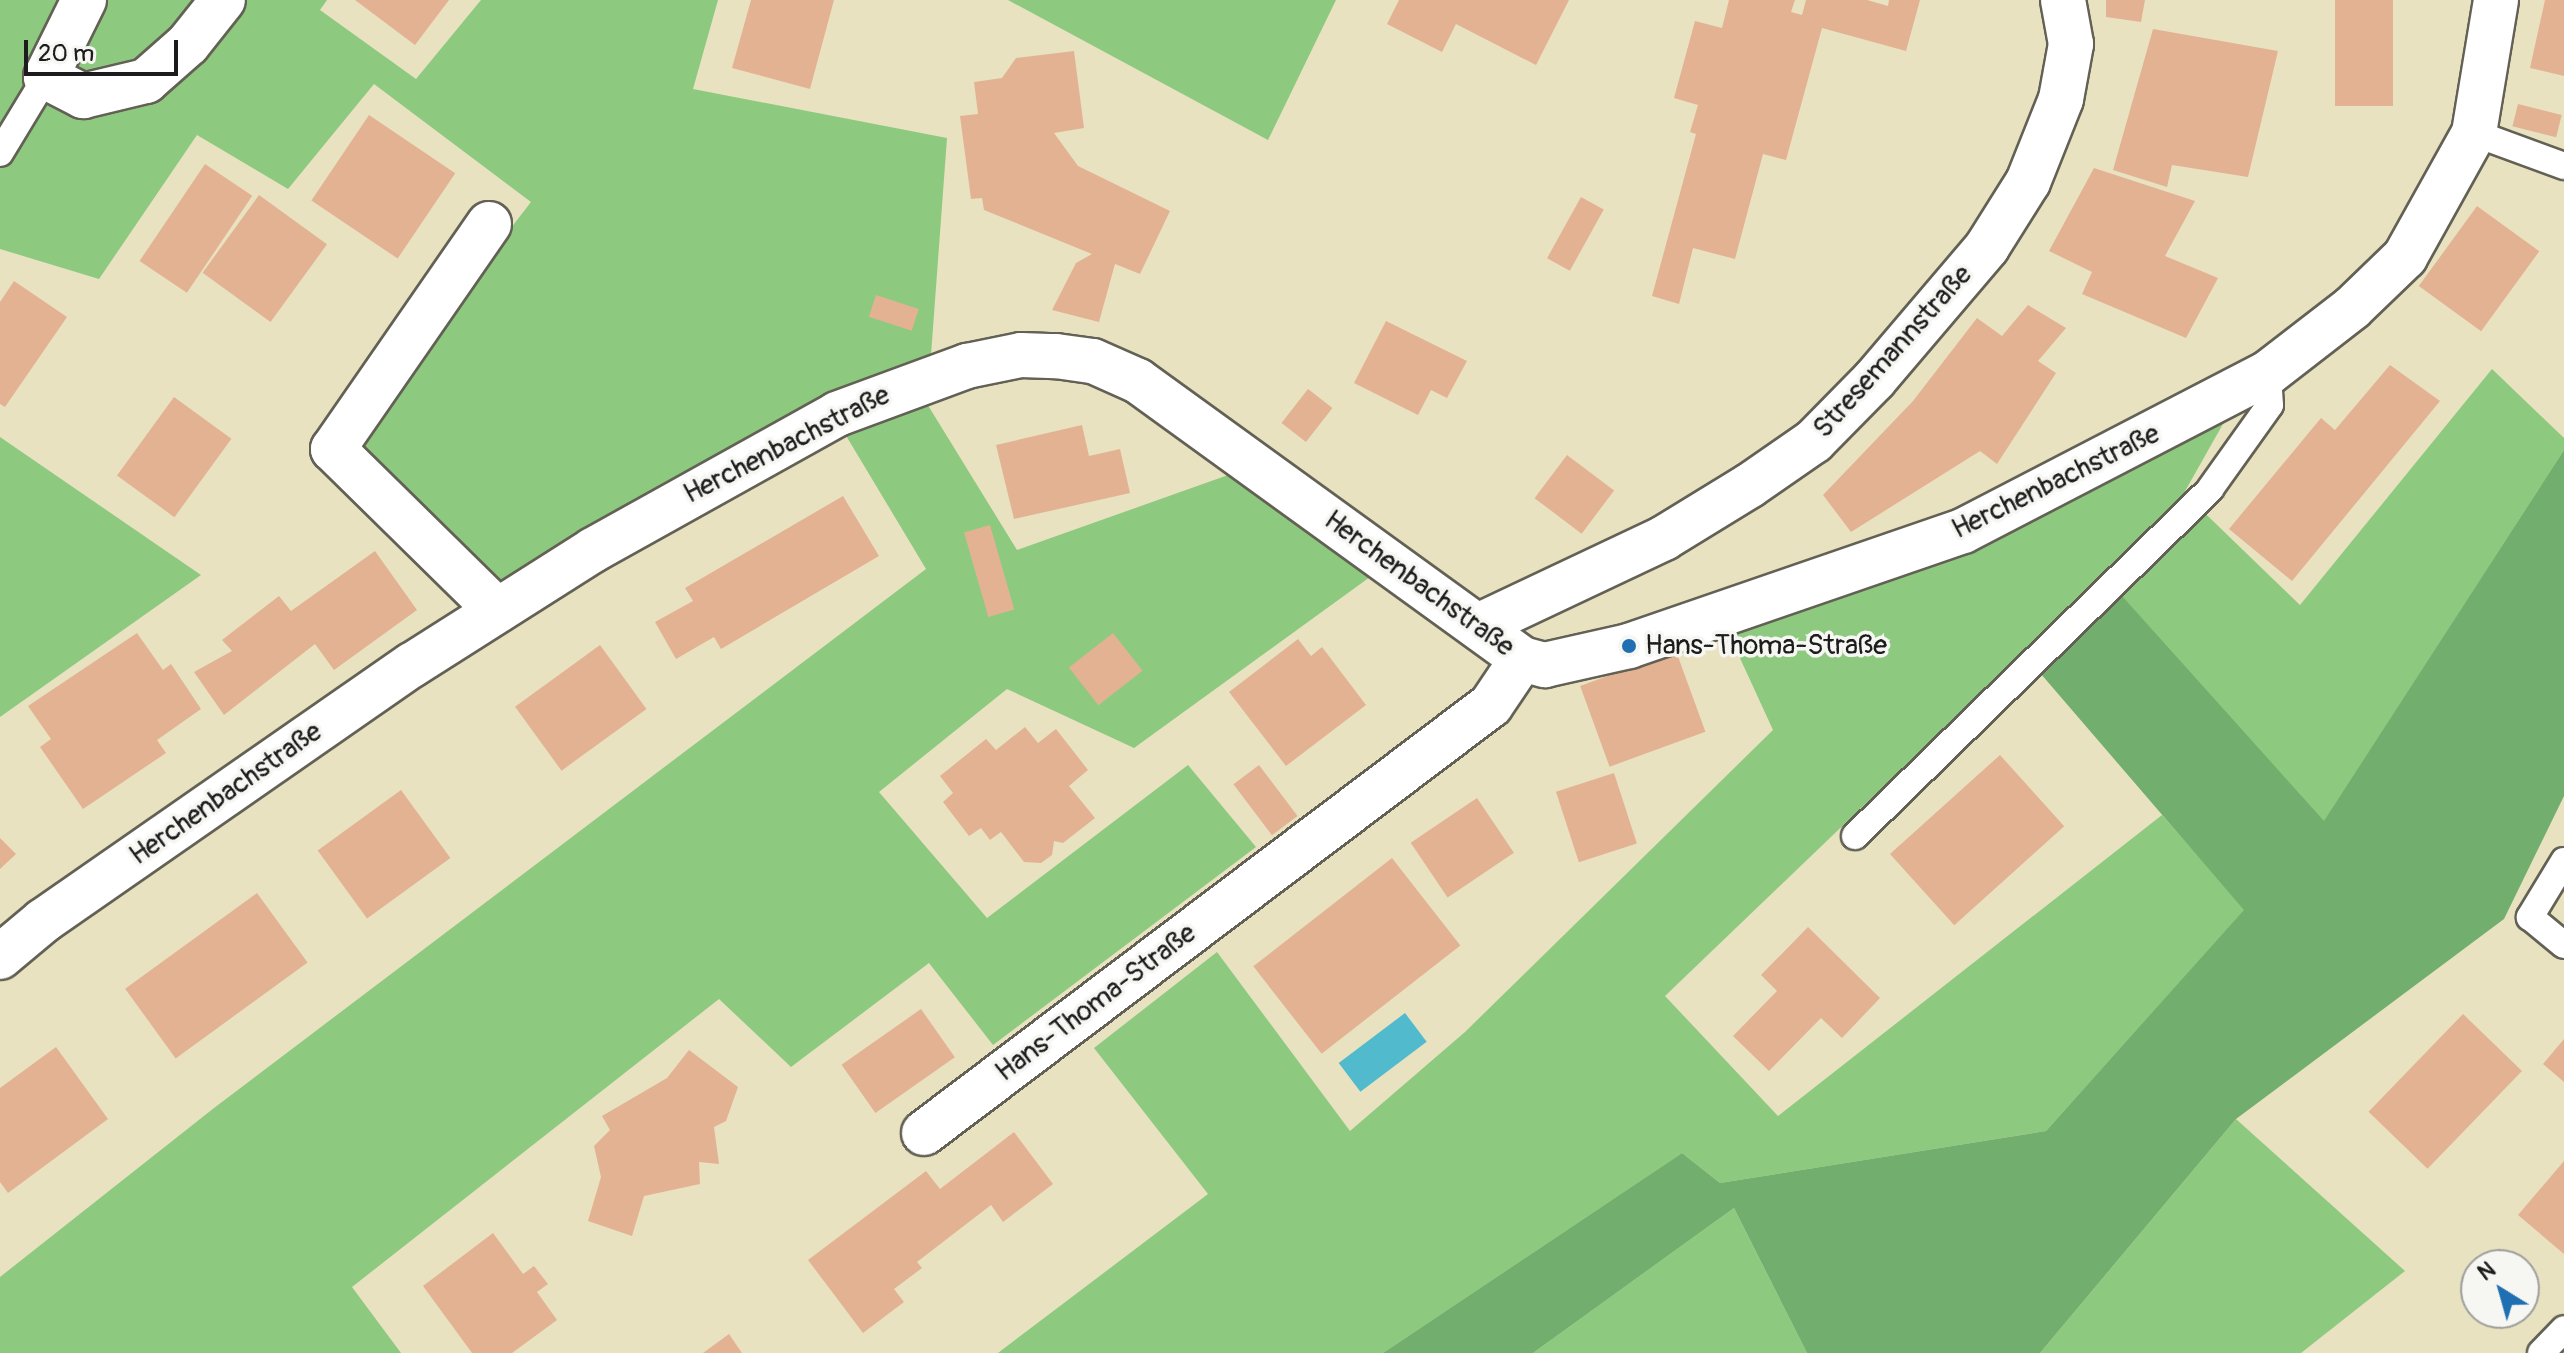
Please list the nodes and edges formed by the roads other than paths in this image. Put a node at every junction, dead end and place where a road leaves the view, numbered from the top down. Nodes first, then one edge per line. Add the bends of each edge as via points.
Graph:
1 (84, 0) edge
2 (223, 0) edge
3 (2063, 0) edge
4 (2496, 0) edge
5 (46, 77) junction
6 (2474, 133) junction
7 (0, 153) edge
8 (2564, 166) edge
9 (489, 224) dead end
10 (2268, 373) junction
11 (497, 610) junction
12 (1478, 626) junction
13 (1522, 659) junction
14 (1855, 836) dead end
15 (2564, 861) edge
16 (2564, 945) edge
17 (0, 957) edge
18 (924, 1133) dead end
19 (2564, 1329) edge
20 (2541, 1353) edge

1 - 5 street
2 - 5 street via 188,44 146,81 83,96
3 - 12 street, Stresemannstraße via 2071,44 2061,99 2028,182 1987,247 1874,380 1814,441 1749,486 1664,538
4 - 6 street, Herchenbachstraße
5 - 7 lane
6 - 8 lane
6 - 10 street, Herchenbachstraße via 2405,257 2352,308
9 - 11 street via 333,449
10 - 13 street, Herchenbachstraße via 1963,531 1629,646 1545,665
10 - 14 lane via 2270,405 2210,489
11 - 12 street, Herchenbachstraße via 717,478 837,414 908,385 1021,355 1093,361 1138,381
11 - 17 street, Herchenbachstraße via 68,903
12 - 13 street, Herchenbachstraße
13 - 18 street, Hans-Thoma-Straße via 1491,705
15 - 16 lane via 2530,917
19 - 20 lane

